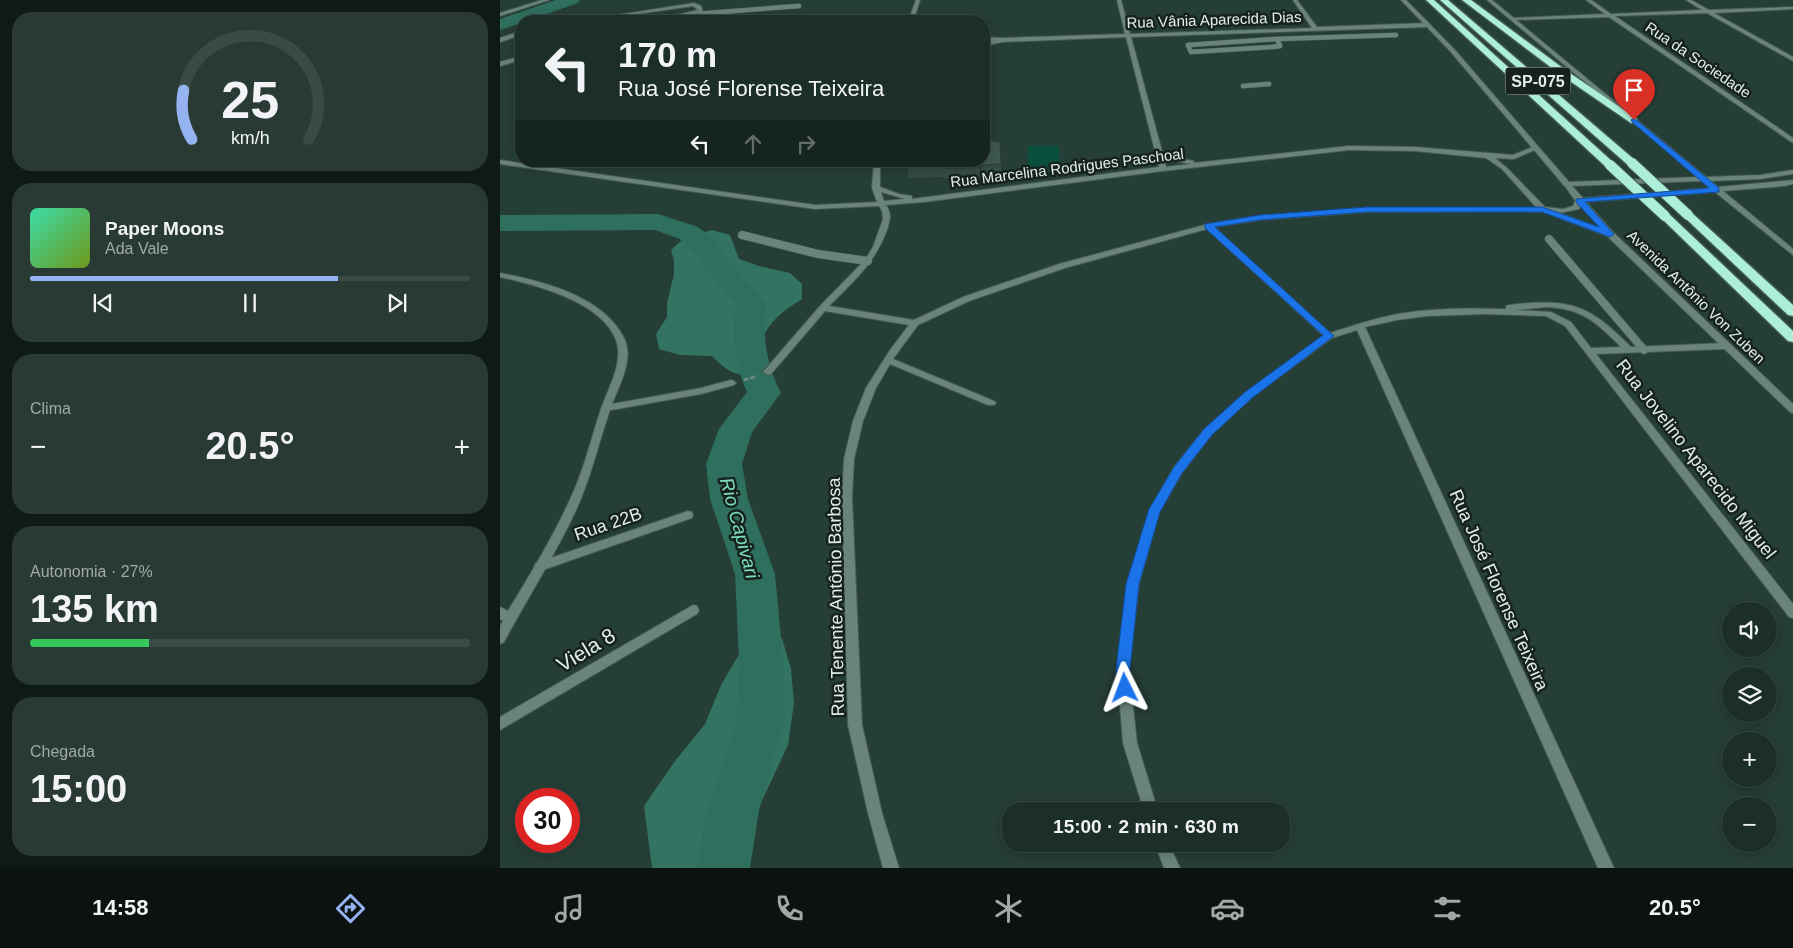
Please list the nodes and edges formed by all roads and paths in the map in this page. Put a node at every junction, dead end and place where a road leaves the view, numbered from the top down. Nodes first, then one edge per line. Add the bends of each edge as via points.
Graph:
1 (547, 0) edge
2 (918, 0) edge
3 (1119, 0) edge
4 (1295, 0) edge
5 (1403, 0) edge
6 (1430, 0) edge
7 (1444, 0) edge
8 (1466, 0) edge
9 (1489, 0) edge
10 (1588, 0) edge
11 (1688, 0) edge
12 (799, 6) dead end
13 (1793, 8) edge
14 (1708, 12) junction
15 (695, 14) junction
16 (500, 15) edge
17 (621, 15) edge
18 (689, 15) edge
19 (914, 15) edge
20 (1611, 15) junction
21 (1513, 19) junction
22 (1428, 25) junction
23 (1316, 29) junction
24 (515, 34) edge
25 (1396, 35) dead end
26 (1130, 36) junction
27 (990, 39) edge
28 (1276, 39) junction
29 (500, 40) edge
30 (1002, 40) junction
31 (990, 43) edge
32 (1793, 59) edge
33 (515, 60) edge
34 (500, 64) edge
35 (1268, 84) dead end
36 (1243, 86) dead end
37 (1634, 120) junction
38 (1793, 141) edge
39 (1536, 148) junction
40 (1158, 156) junction
41 (1488, 156) junction
42 (500, 162) edge
43 (515, 164) edge
44 (1213, 164) junction
45 (535, 167) edge
46 (877, 167) edge
47 (1162, 170) junction
48 (1793, 172) edge
49 (1701, 178) junction
50 (1793, 182) edge
51 (1565, 184) junction
52 (876, 188) junction
53 (1716, 190) junction
54 (924, 200) junction
55 (1579, 200) junction
56 (881, 204) junction
57 (1542, 209) junction
58 (1208, 226) junction
59 (1610, 234) junction
60 (742, 235) dead end
61 (1549, 239) dead end
62 (1793, 253) edge
63 (868, 262) junction
64 (500, 274) edge
65 (823, 308) junction
66 (1484, 311) junction
67 (1793, 312) edge
68 (915, 322) junction
69 (1360, 326) junction
70 (1329, 336) junction
71 (1793, 338) edge
72 (1725, 346) junction
73 (1629, 350) junction
74 (1644, 350) junction
75 (1589, 351) junction
76 (888, 360) junction
77 (768, 372) joint
78 (731, 383) joint
79 (991, 402) dead end
80 (606, 408) junction
81 (1793, 410) edge
82 (688, 516) dead end
83 (540, 566) junction
84 (693, 610) dead end
85 (1793, 613) edge
86 (505, 615) edge
87 (500, 638) edge
88 (500, 724) edge
89 (1148, 802) edge
90 (1165, 852) edge
91 (891, 868) edge
92 (1172, 868) edge
93 (1606, 868) edge

1 - 16 street
2 - 19 street
3 - 26 street
4 - 23 street
5 - 22 street, Avenida Antônio Von Zuben
6 - 71 highway, SP-075, bridge
7 - 67 highway, SP-075, bridge via 1632,163
8 - 37 highway
9 - 21 street
10 - 20 street, Rua da Sociedade
11 - 14 street
12 - 15 lane
13 - 14 street
14 - 20 street
14 - 32 street
15 - 17 street via 701,11 695,4
15 - 18 street
20 - 21 street
20 - 38 street, Rua da Sociedade
21 - 37 street
22 - 23 street, Rua Vânia Aparecida Dias
22 - 39 street, Avenida Antônio Von Zuben
23 - 26 street, Rua Vânia Aparecida Dias
24 - 29 street
25 - 28 lane
26 - 30 street, Rua Vânia Aparecida Dias
26 - 40 street
27 - 30 street, Rua Vânia Aparecida Dias
28 - 28 lane via 1194,43 1188,44 1191,52 1280,46
30 - 31 street, Rua Vânia Aparecida Dias
33 - 34 street
35 - 36 lane
37 - 49 street
39 - 41 street, Rua Marcelina Rodrigues Paschoal via 1514,157
39 - 51 street, Avenida Antônio Von Zuben
40 - 44 street, Rua Marcelina Rodrigues Paschoal
40 - 47 street
41 - 44 street, Rua Marcelina Rodrigues Paschoal via 1415,149 1349,148
41 - 57 street via 1504,168
42 - 43 street, Rua Marcelina Rodrigues Paschoal
44 - 47 street, Rua Marcelina Rodrigues Paschoal
45 - 56 street, Rua Marcelina Rodrigues Paschoal via 806,206
46 - 52 street
47 - 54 street, Rua Marcelina Rodrigues Paschoal
48 - 49 street via 1760,177
49 - 51 street
49 - 53 street
50 - 53 street
51 - 55 street, Avenida Antônio Von Zuben
52 - 54 street, Rua Marcelina Rodrigues Paschoal via 897,196
52 - 56 street
53 - 55 street
53 - 62 street
54 - 56 street, Rua Marcelina Rodrigues Paschoal
55 - 57 street via 1570,210
55 - 59 street, Avenida Antônio Von Zuben
56 - 63 street via 887,219 877,248
57 - 58 street via 1367,210 1260,218
57 - 59 street
58 - 68 street via 1062,266 966,299
58 - 70 street
59 - 72 street, Avenida Antônio Von Zuben
60 - 63 lane via 818,254
61 - 74 lane
63 - 65 street
64 - 80 street via 580,302 595,310 614,328 623,351
65 - 68 street
65 - 77 street
66 - 69 street via 1428,313
66 - 73 street via 1541,304 1566,305 1583,310
66 - 75 street, Rua Jovelino Aparecido Miguel via 1548,314 1568,324
68 - 76 street, Rua Tenente Antônio Barbosa
69 - 70 street
69 - 93 street, Rua José Florense Teixeira
70 - 89 street via 1249,395 1208,432 1178,470 1154,512 1133,584 1123,669 1130,743
72 - 74 street
72 - 81 street, Avenida Antônio Von Zuben
73 - 74 street
73 - 75 street
75 - 85 street, Rua Jovelino Aparecido Miguel
76 - 79 street
76 - 91 street, Rua Tenente Antônio Barbosa via 871,388 858,421 849,459 847,497 855,725
77 - 78 path
78 - 80 street
80 - 83 street via 581,487
82 - 83 street, Rua 22B
83 - 86 street
84 - 88 street, Viela 8
86 - 87 street
90 - 92 street

